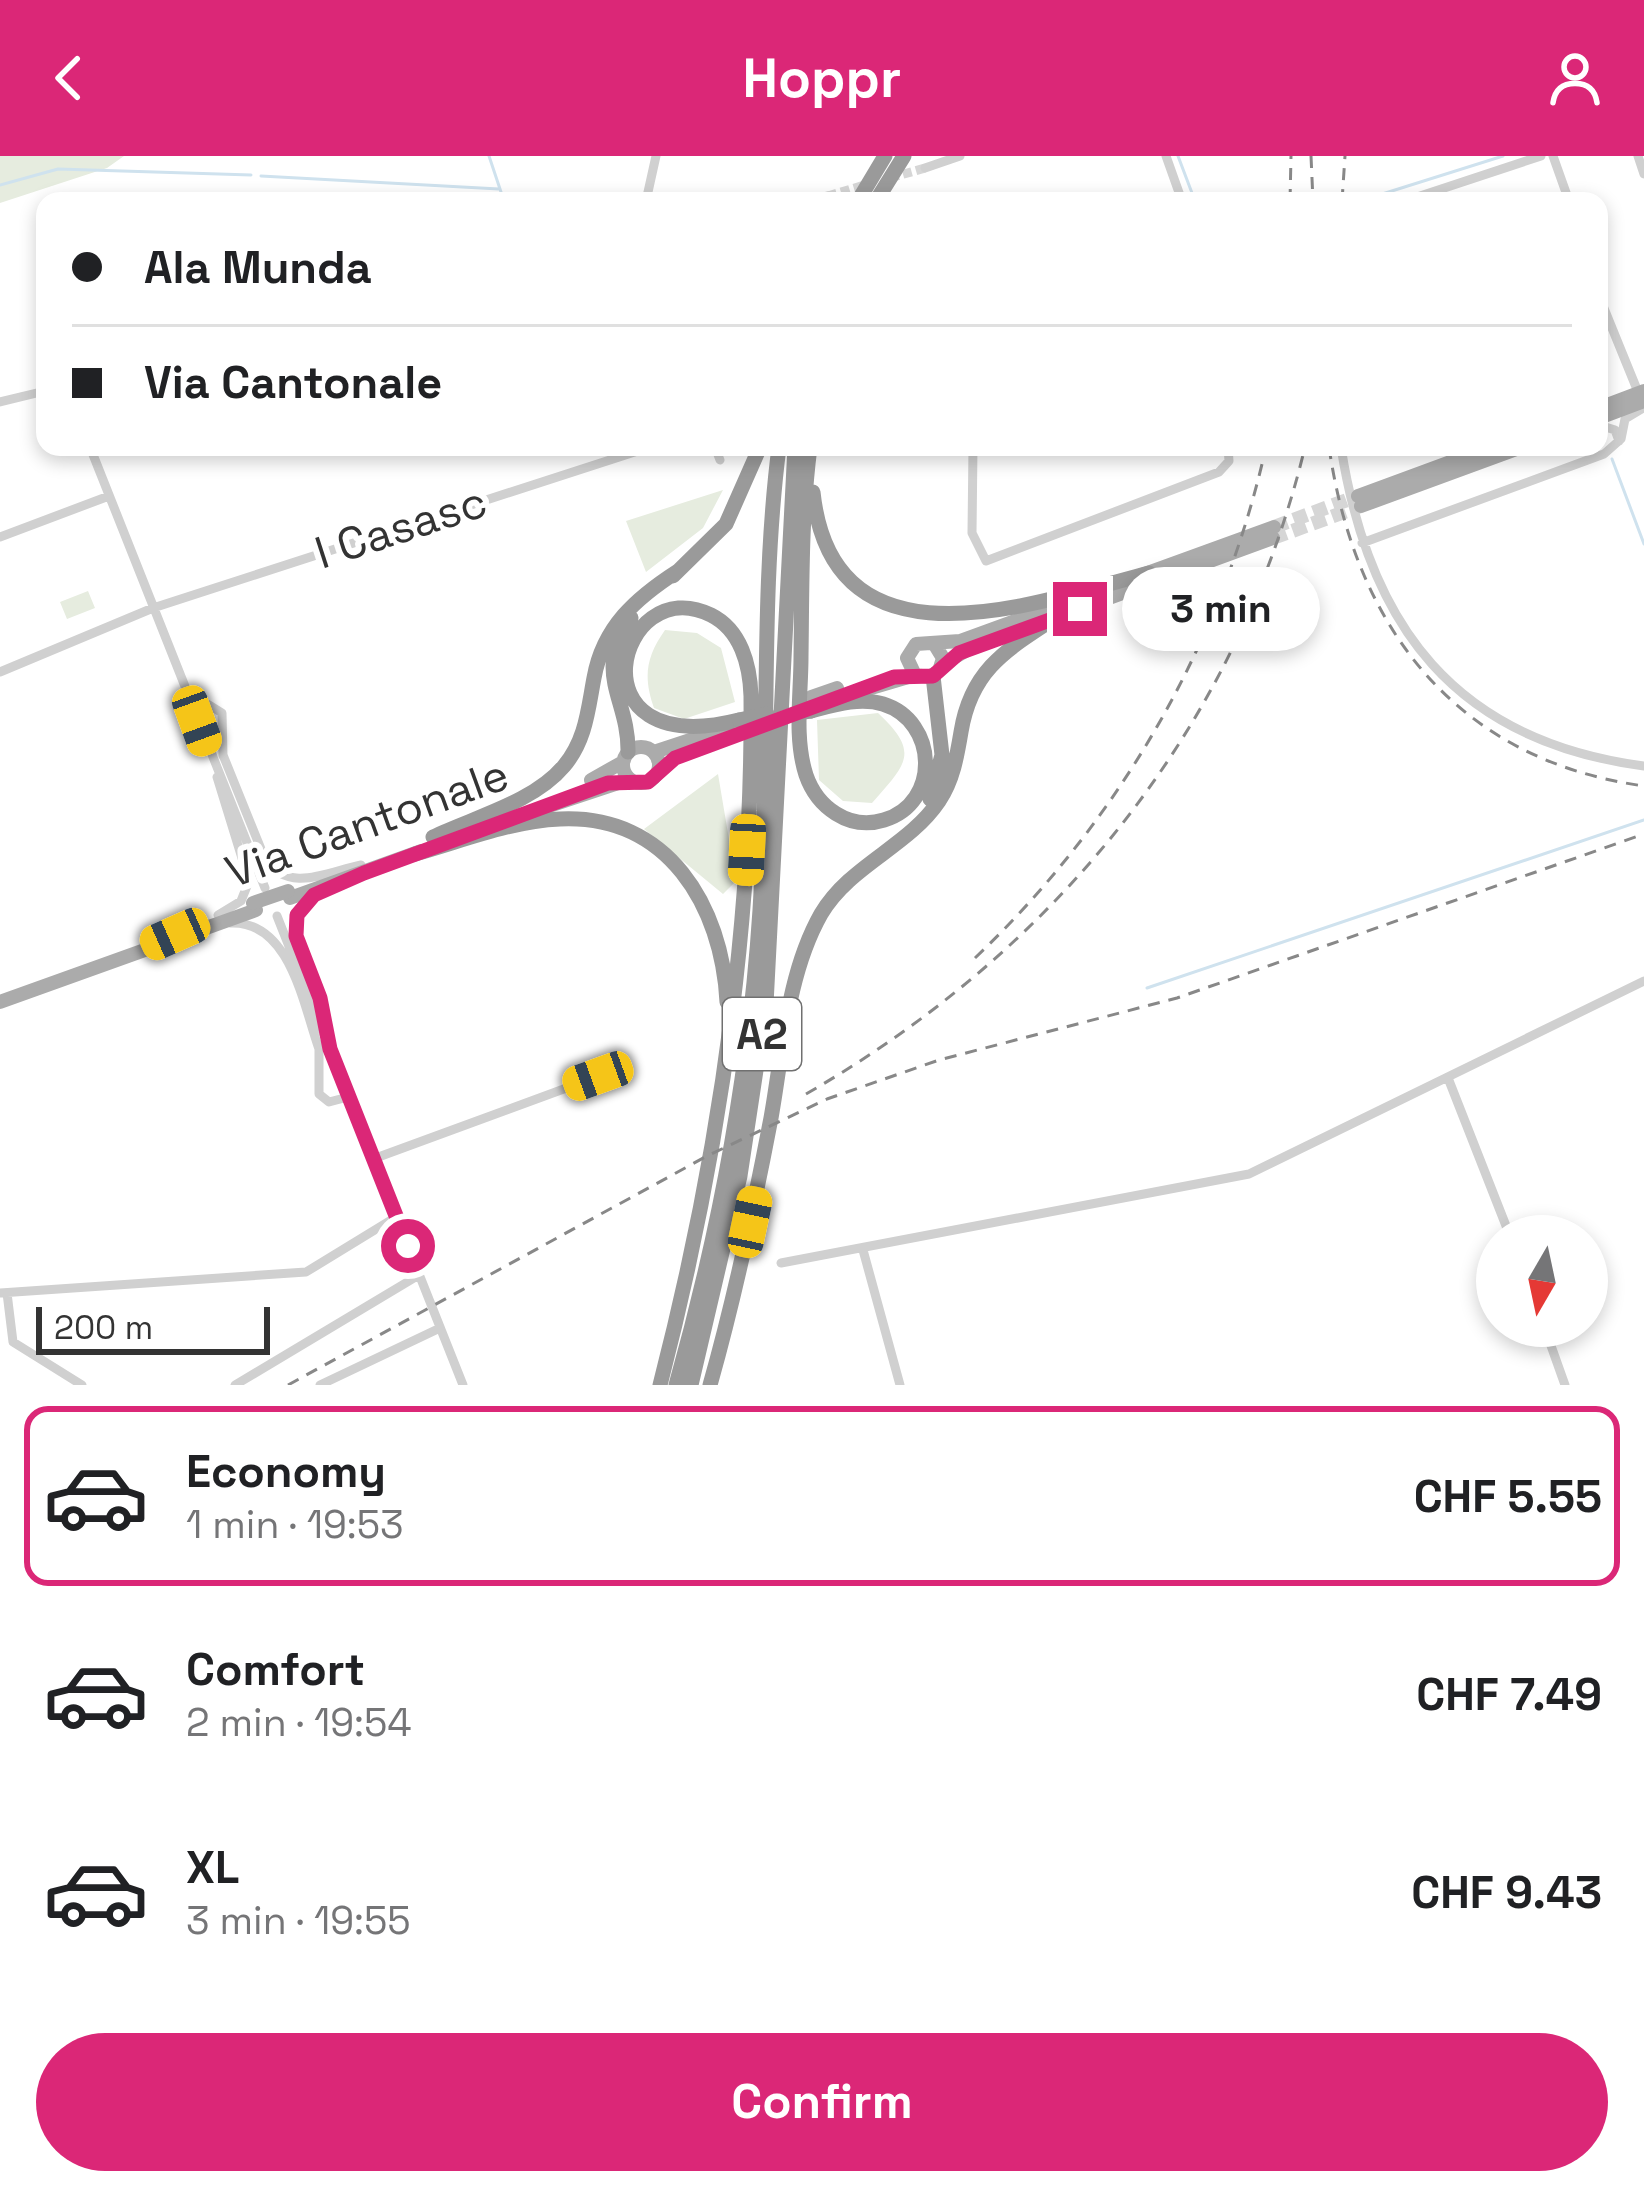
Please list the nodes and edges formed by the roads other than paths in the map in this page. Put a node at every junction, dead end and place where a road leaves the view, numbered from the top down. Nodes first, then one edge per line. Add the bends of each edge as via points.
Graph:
1 (656, 156) edge
2 (885, 156) edge
3 (904, 156) edge
4 (960, 156) edge
5 (1166, 156) edge
6 (1540, 156) edge
7 (1553, 156) edge
8 (1638, 156) edge
9 (925, 168) dead end
10 (1644, 174) edge
11 (648, 192) edge
12 (866, 192) edge
13 (870, 192) tunnel mouth
14 (1179, 192) edge
15 (1432, 192) edge
16 (1566, 192) edge
17 (1608, 319) edge
18 (36, 393) edge
19 (1639, 398) edge
20 (0, 402) edge
21 (1608, 413) edge
22 (1608, 424) edge
23 (1619, 442) junction
24 (1608, 449) edge
25 (93, 456) edge
26 (622, 456) edge
27 (718, 456) edge
28 (756, 456) edge
29 (779, 456) edge
30 (795, 456) edge
31 (811, 456) edge
32 (811, 456) edge
33 (973, 456) edge
34 (1229, 456) edge
35 (1343, 456) edge
36 (1469, 456) edge
37 (1495, 456) edge
38 (1598, 456) edge
39 (720, 460) dead end
40 (109, 496) junction
41 (0, 537) edge
42 (1362, 543) junction
43 (678, 572) junction
44 (1149, 573) junction
45 (153, 608) junction
46 (1055, 618) junction
47 (935, 645) junction
48 (907, 658) junction
49 (938, 670) junction
50 (0, 672) edge
51 (915, 675) junction
52 (183, 682) junction
53 (208, 705) junction
54 (807, 707) junction
55 (766, 714) joint
56 (197, 721) junction
57 (739, 726) junction
58 (654, 752) junction
59 (223, 754) junction
60 (626, 757) junction
61 (1644, 766) edge
62 (659, 769) junction
63 (217, 771) junction
64 (630, 779) junction
65 (223, 782) junction
66 (909, 832) junction
67 (433, 837) junction
68 (415, 854) junction
69 (363, 869) junction
70 (266, 888) dead end
71 (277, 916) dead end
72 (219, 919) junction
73 (1644, 981) edge
74 (0, 1002) edge
75 (325, 1049) junction
76 (724, 1074) junction
77 (598, 1076) dead end
78 (1448, 1078) junction
79 (348, 1097) junction
80 (374, 1159) junction
81 (1502, 1215) edge
82 (396, 1217) junction
83 (863, 1250) junction
84 (781, 1263) dead end
85 (419, 1275) junction
86 (3, 1293) edge
87 (440, 1328) junction
88 (1551, 1347) edge
89 (82, 1385) edge
90 (235, 1385) edge
91 (320, 1385) edge
92 (463, 1385) edge
93 (660, 1385) edge
94 (676, 1385) edge
95 (691, 1385) edge
96 (710, 1385) edge
97 (900, 1385) edge
98 (1565, 1385) edge

1 - 11 street
2 - 12 highway
3 - 13 highway
4 - 9 street
5 - 14 street
6 - 15 street
7 - 16 street
8 - 10 street
17 - 19 street
18 - 20 street
19 - 21 main road
19 - 23 street
22 - 23 street
23 - 24 street
25 - 40 street
26 - 45 street, I Casasc
27 - 39 street
28 - 43 highway via 726,524
29 - 94 highway, A2 via 748,1033 725,1180
30 - 95 highway, A2 via 766,1004 736,1196
31 - 44 highway via 813,498 830,550 856,583 898,608 937,616 992,612
32 - 54 highway via 800,722 806,774 826,807 853,821 884,820 911,803 927,759 904,715 870,702
33 - 34 street via 972,532 986,561 1219,472
35 - 42 street
36 - 37 main road via 1359,501
38 - 42 street
40 - 41 street
40 - 45 street
42 - 61 street via 1391,610 1452,684 1552,742
43 - 60 highway via 633,616 615,649 612,683
43 - 67 highway via 610,631 585,727 562,768 529,794
44 - 46 main road via 1274,532
44 - 47 main road
45 - 50 street, I Casasc
45 - 52 street
46 - 49 main road
46 - 66 highway, A2 via 979,677 949,783
47 - 48 main road via 916,644
47 - 49 main road
48 - 51 main road
48 - 54 main road
49 - 51 main road
49 - 66 highway, A2 via 941,764
51 - 54 main road
52 - 53 street
52 - 56 street
53 - 56 street
53 - 59 street via 223,717
54 - 55 main road
54 - 57 main road, bridge
55 - 57 highway, A2, bridge
56 - 63 street
57 - 58 main road
57 - 62 main road
57 - 76 highway, A2 via 679,730 640,710 624,670 642,626 674,610 711,615 737,641 749,676 744,902
58 - 60 main road via 639,747
58 - 62 main road
59 - 65 street
59 - 69 street via 276,873 299,880
60 - 64 main road
60 - 67 main road, Via Cantonale via 605,775
62 - 64 main road via 648,782
63 - 65 street
63 - 72 street via 250,881
64 - 68 main road, Via Cantonale
65 - 70 street
66 - 96 highway, A2 via 838,891 808,942
67 - 69 main road, Via Cantonale
68 - 69 main road, Via Cantonale
68 - 76 highway, A2 via 560,819 613,825 652,843 696,888 717,933 727,1002
69 - 72 main road, Via Cantonale, bridge
69 - 75 street via 314,895 296,920
71 - 75 street
72 - 74 main road, Via Cantonale
72 - 75 street via 249,923 277,942
73 - 78 street
75 - 79 street
75 - 79 street via 319,1094 329,1102
76 - 93 highway, A2
77 - 80 street
78 - 81 street
78 - 83 street via 1249,1174
79 - 80 street
80 - 82 street
82 - 85 street
82 - 86 street via 306,1272
83 - 84 street
83 - 97 street
85 - 87 street
85 - 90 street
86 - 89 street via 13,1342
87 - 91 street
87 - 92 street
88 - 98 street

